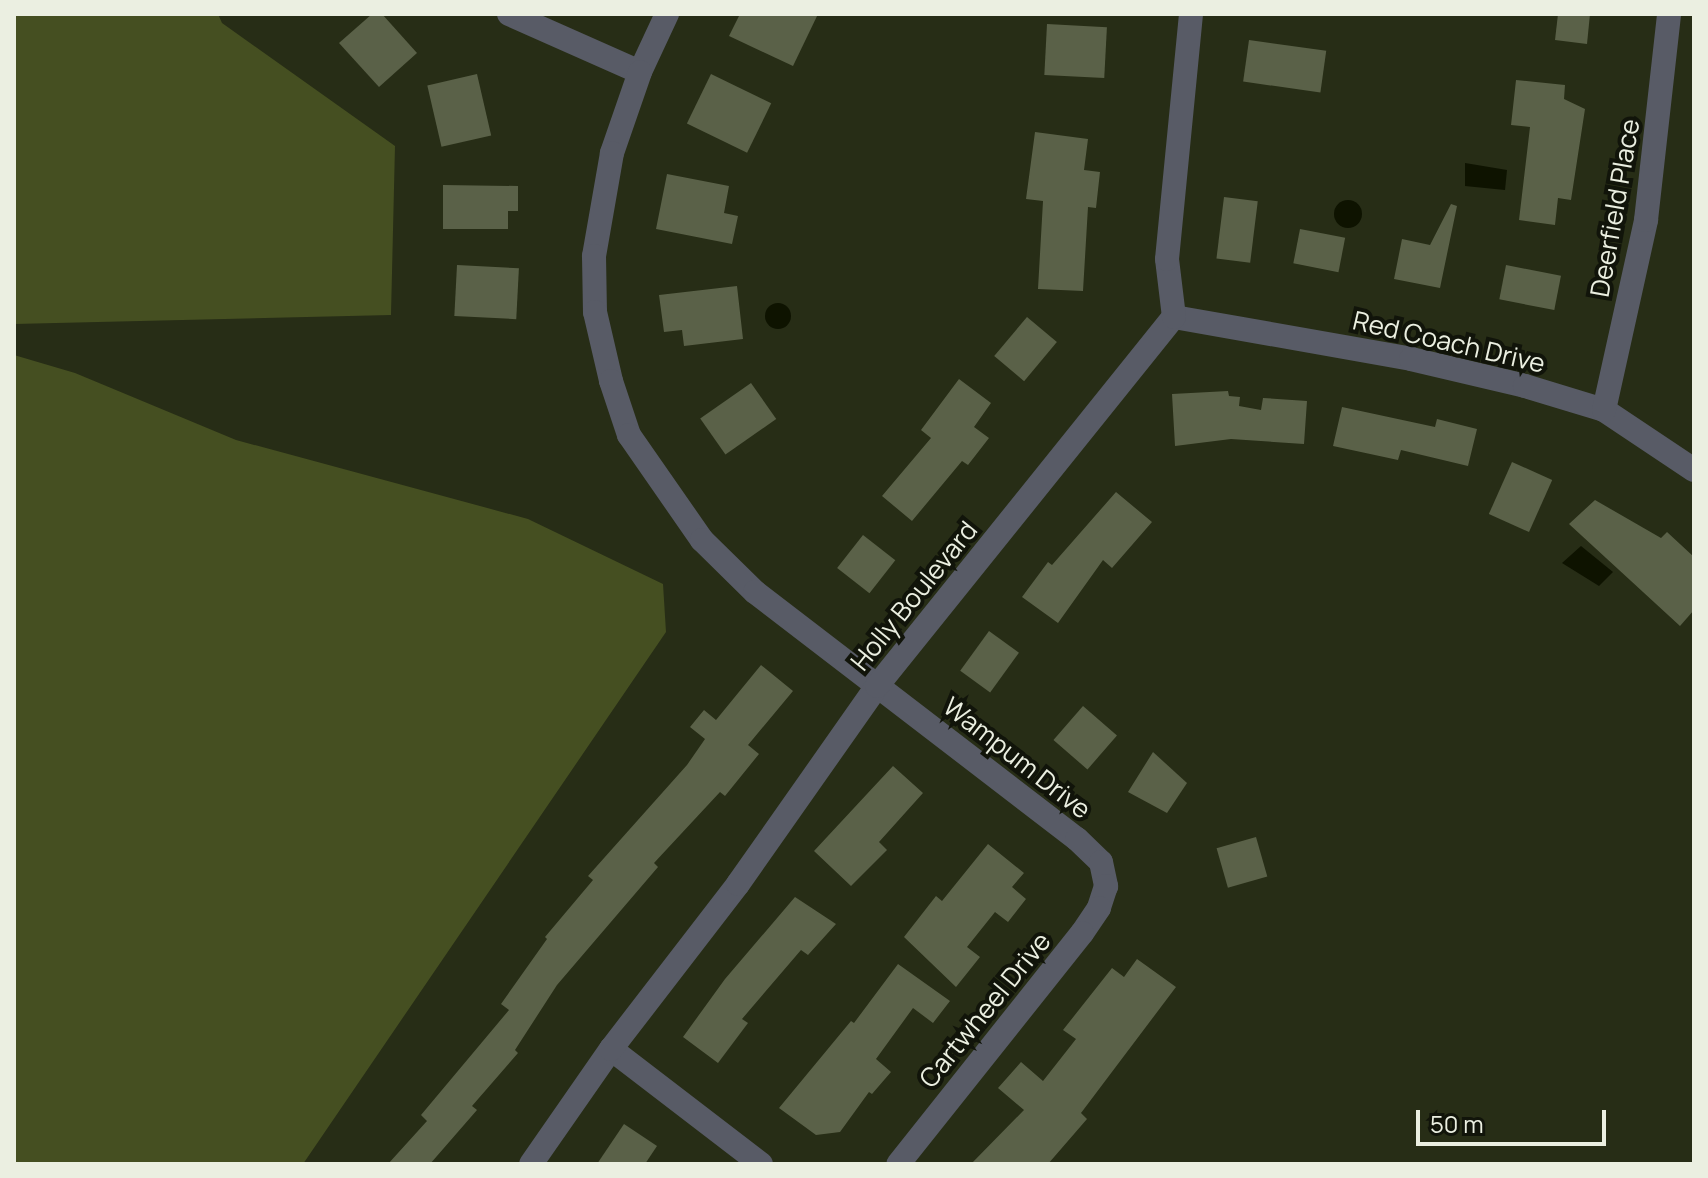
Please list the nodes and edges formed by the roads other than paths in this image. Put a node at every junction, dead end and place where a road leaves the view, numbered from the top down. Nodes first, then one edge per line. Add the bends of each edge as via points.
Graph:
1 (509, 14) edge
2 (667, 14) edge
3 (1191, 14) edge
4 (1669, 14) edge
5 (640, 72) junction
6 (1174, 317) junction
7 (1604, 410) junction
8 (1694, 470) edge
9 (877, 686) junction
10 (1106, 886) joint
11 (611, 1049) junction
12 (531, 1164) edge
13 (761, 1164) edge
14 (898, 1164) edge

1 - 5 street
2 - 5 street, Wampum Drive
3 - 6 street via 1167,259
4 - 7 street, Deerfield Place via 1646,220
5 - 9 street, Wampum Drive via 612,153 594,256 595,312 629,435 702,540 755,592
6 - 7 street, Red Coach Drive via 1411,359
6 - 9 street, Holly Boulevard
7 - 8 street, Red Coach Drive
9 - 10 street, Wampum Drive via 1077,839 1101,862
9 - 11 street, Holly Boulevard via 702,933
10 - 14 street, Cartwheel Drive via 1082,933
11 - 12 street, Holly Boulevard
11 - 13 street

